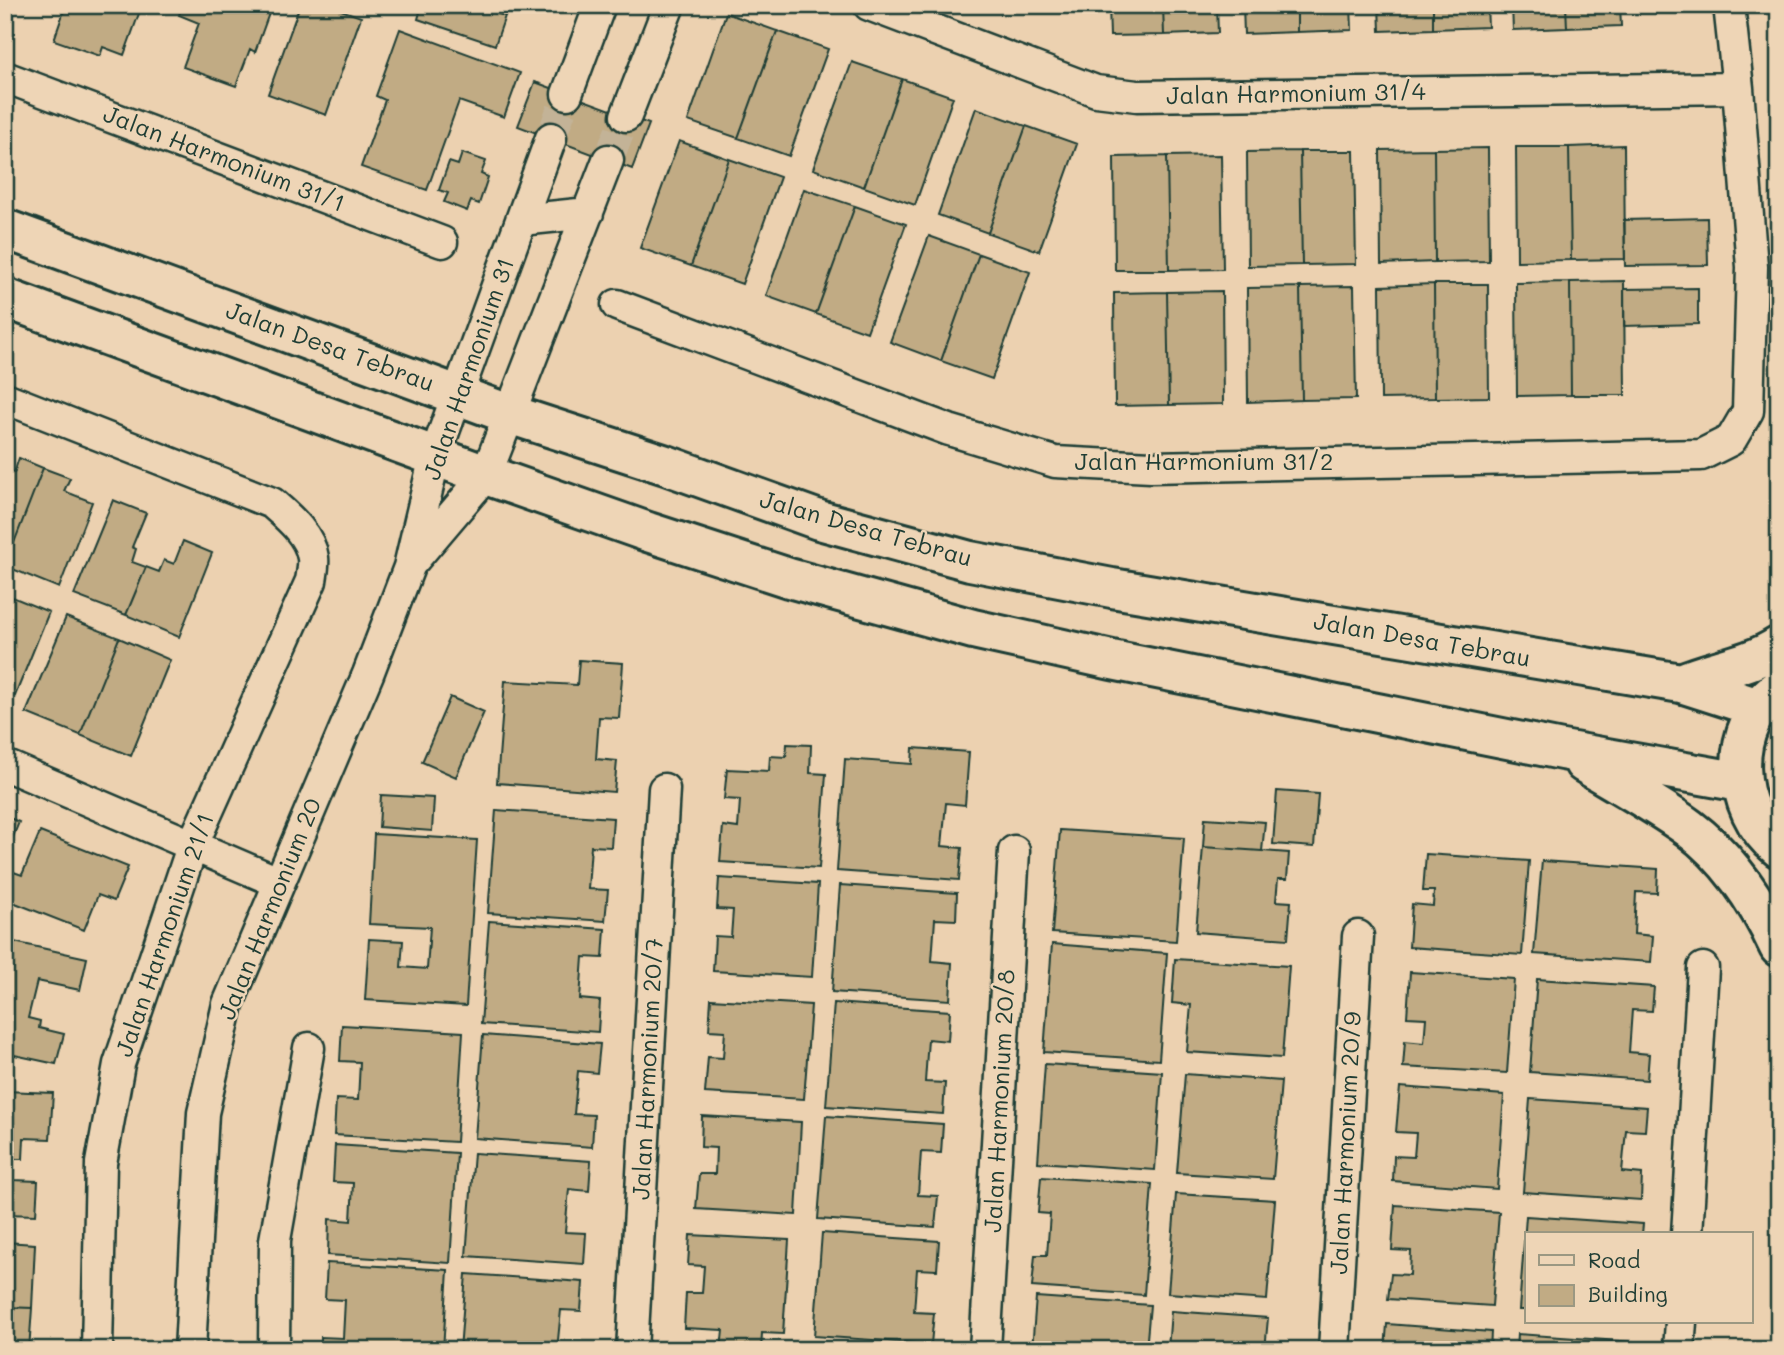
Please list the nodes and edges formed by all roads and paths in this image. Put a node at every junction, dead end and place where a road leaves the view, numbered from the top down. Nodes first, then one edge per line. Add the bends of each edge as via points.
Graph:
1 (600, 5) edge
2 (669, 5) edge
3 (869, 5) edge
4 (1729, 5) edge
5 (5, 77) edge
6 (1738, 88) junction
7 (567, 93) tunnel mouth
8 (626, 116) tunnel mouth
9 (551, 138) tunnel mouth
10 (608, 160) tunnel mouth
11 (588, 213) junction
12 (521, 220) junction
13 (5, 229) edge
14 (442, 242) dead end
15 (5, 298) edge
16 (617, 305) dead end
17 (457, 393) junction
18 (5, 398) edge
19 (509, 414) junction
20 (435, 456) junction
21 (486, 475) junction
22 (409, 567) junction
23 (1779, 646) edge
24 (1681, 683) junction
25 (1769, 698) edge
26 (1562, 750) junction
27 (5, 765) edge
28 (1741, 782) junction
29 (664, 789) dead end
30 (193, 844) junction
31 (1779, 848) edge
32 (1014, 852) dead end
33 (278, 882) junction
34 (1357, 936) dead end
35 (1779, 947) edge
36 (1703, 968) dead end
37 (309, 1048) dead end
38 (1686, 1232) edge
39 (1681, 1324) edge
40 (97, 1350) edge
41 (190, 1350) edge
42 (274, 1350) edge
43 (632, 1350) edge
44 (985, 1350) edge
45 (1334, 1350) edge
46 (1679, 1350) edge

1 - 7 street
2 - 8 street
3 - 6 street, Jalan Harmonium 31/4 via 1096,91 1137,96
4 - 6 street
5 - 14 street, Jalan Harmonium 31/1
6 - 16 street, Jalan Harmonium 31/2 via 1752,267 1748,411 1731,440 1701,455 1151,467 1055,462 949,430
9 - 12 street, Jalan Harmonium 31
10 - 11 street, Jalan Harmonium 31
11 - 12 street
11 - 19 street, Jalan Harmonium 31
12 - 17 street, Jalan Harmonium 31
13 - 17 main road, Jalan Desa Tebrau
15 - 20 main road
17 - 19 main road, Jalan Desa Tebrau
17 - 20 street, Jalan Harmonium 31
18 - 30 street, Jalan Harmonium 21/1 via 272,503 307,541 314,558 311,581
19 - 21 street, Jalan Harmonium 31
19 - 24 main road, Jalan Desa Tebrau via 819,520 970,561
20 - 21 main road
20 - 22 street, Jalan Harmonium 31
21 - 22 street, Jalan Harmonium 31
21 - 26 main road via 789,578 973,629
22 - 33 street, Jalan Harmonium 20
23 - 24 main road via 1753,662
24 - 25 main road, Jalan Desa Tebrau
25 - 28 main road via 1747,731
26 - 28 main road
26 - 35 main road via 1690,829 1719,855 1744,884
27 - 30 street
28 - 31 main road via 1756,824
29 - 43 street, Jalan Harmonium 20/7
30 - 33 street
30 - 40 street, Jalan Harmonium 21/1 via 119,1064 101,1163
32 - 44 street, Jalan Harmonium 20/8
33 - 41 street, Jalan Harmonium 20 via 228,1004 203,1113
34 - 45 street, Jalan Harmonium 20/9
36 - 38 street
37 - 42 street via 275,1240
39 - 46 street

